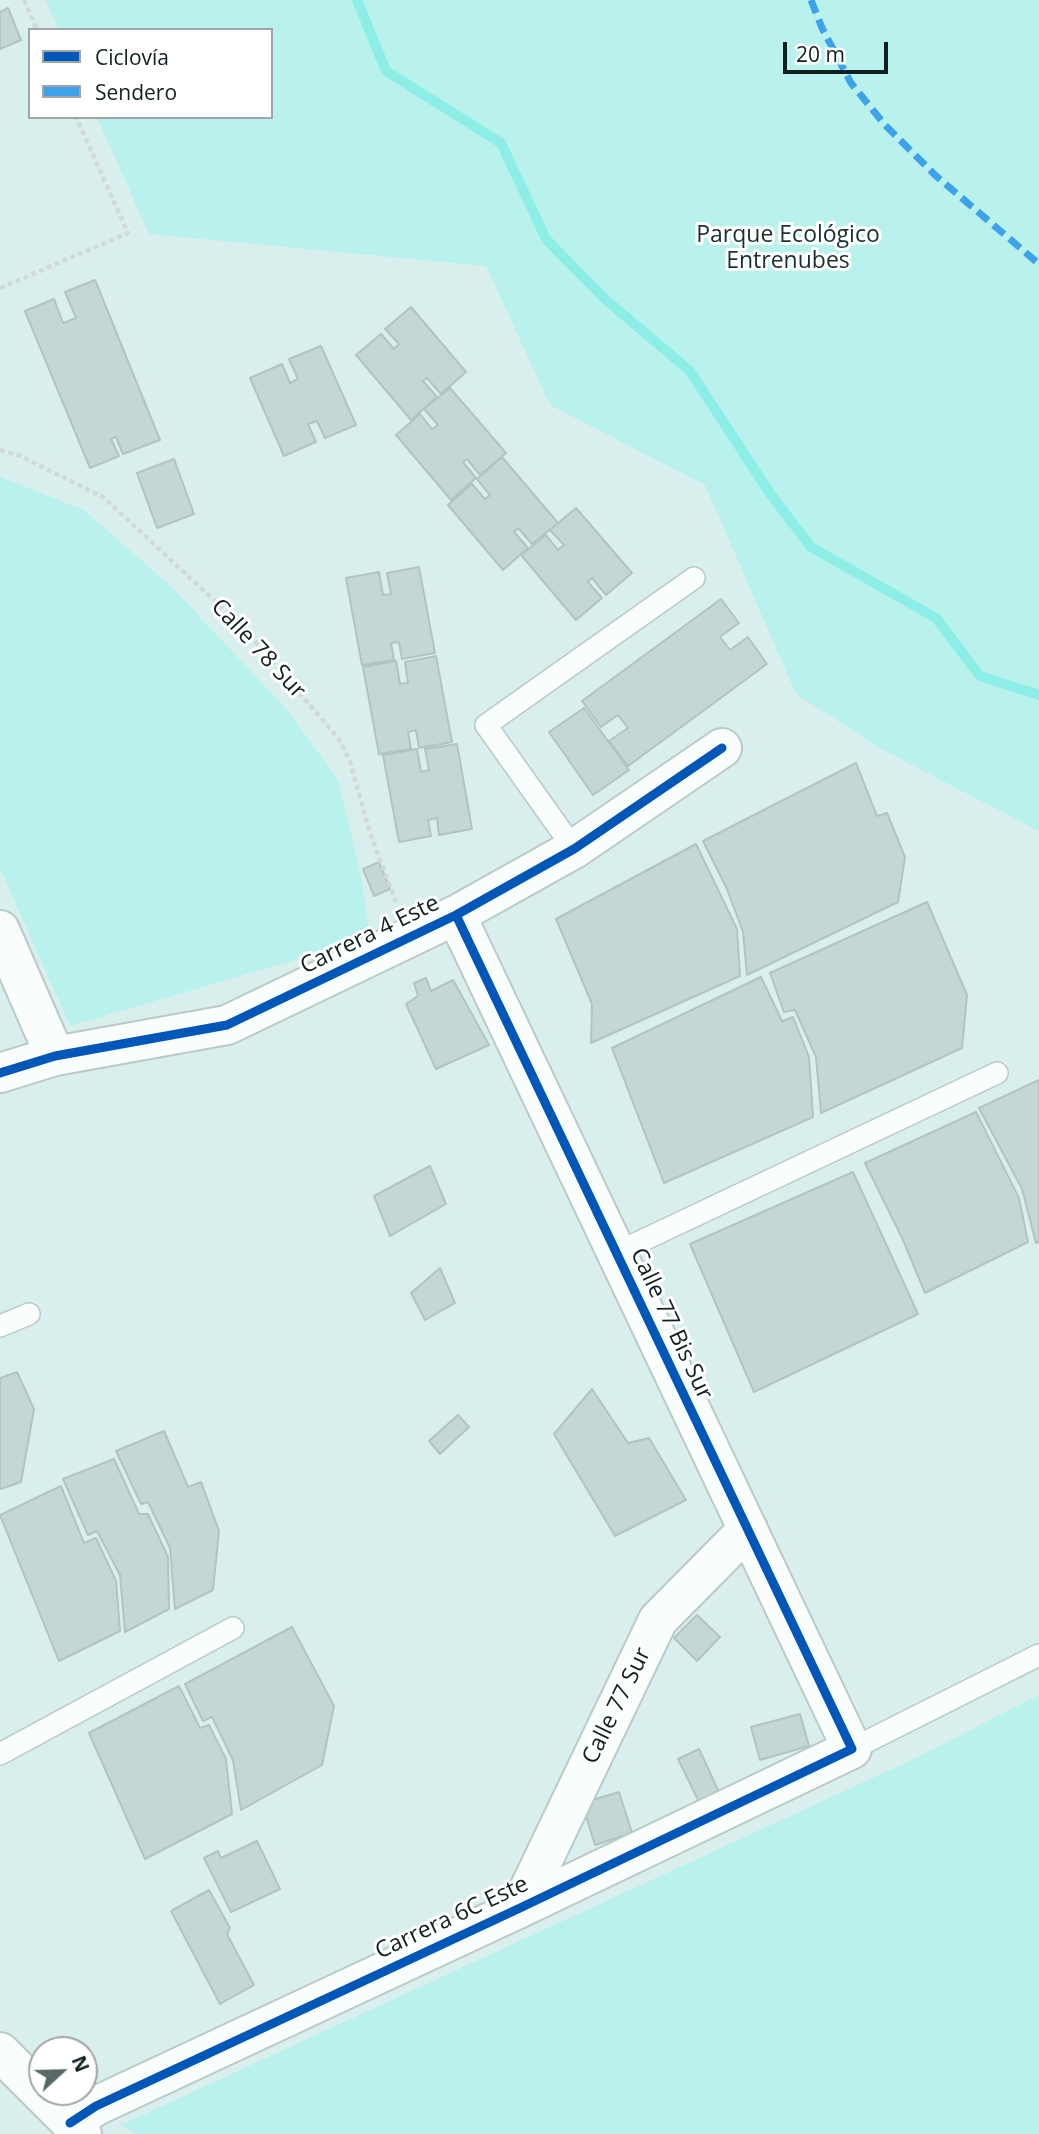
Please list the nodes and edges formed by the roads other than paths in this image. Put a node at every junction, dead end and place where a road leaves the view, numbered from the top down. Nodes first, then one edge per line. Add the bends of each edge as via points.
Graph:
1 (694, 578) dead end
2 (722, 748) dead end
3 (574, 849) junction
4 (456, 915) junction
5 (0, 930) edge
6 (55, 1056) junction
7 (0, 1073) edge
8 (997, 1073) dead end
9 (616, 1252) junction
10 (29, 1314) dead end
11 (0, 1326) edge
12 (748, 1529) junction
13 (233, 1628) dead end
14 (1039, 1655) edge
15 (852, 1749) junction
16 (0, 1754) edge
17 (520, 1908) junction
18 (0, 2052) edge
19 (76, 2129) edge

1 - 3 lane via 486,725
2 - 3 street, Carrera 4 Este
3 - 4 street, Carrera 4 Este
4 - 6 street, Carrera 4 Este via 228,1025
4 - 9 street, Calle 77 Bis Sur
5 - 6 street
6 - 7 street, Carrera 4 Este
8 - 9 lane
9 - 12 street, Calle 77 Bis Sur
10 - 11 lane
12 - 15 street, Calle 77 Bis Sur
12 - 17 street, Calle 77 Sur via 658,1620
13 - 16 lane
14 - 15 lane, Carrera 6C Este
15 - 17 street, Carrera 6C Este
17 - 19 street, Carrera 6C Este via 96,2106
18 - 19 street

